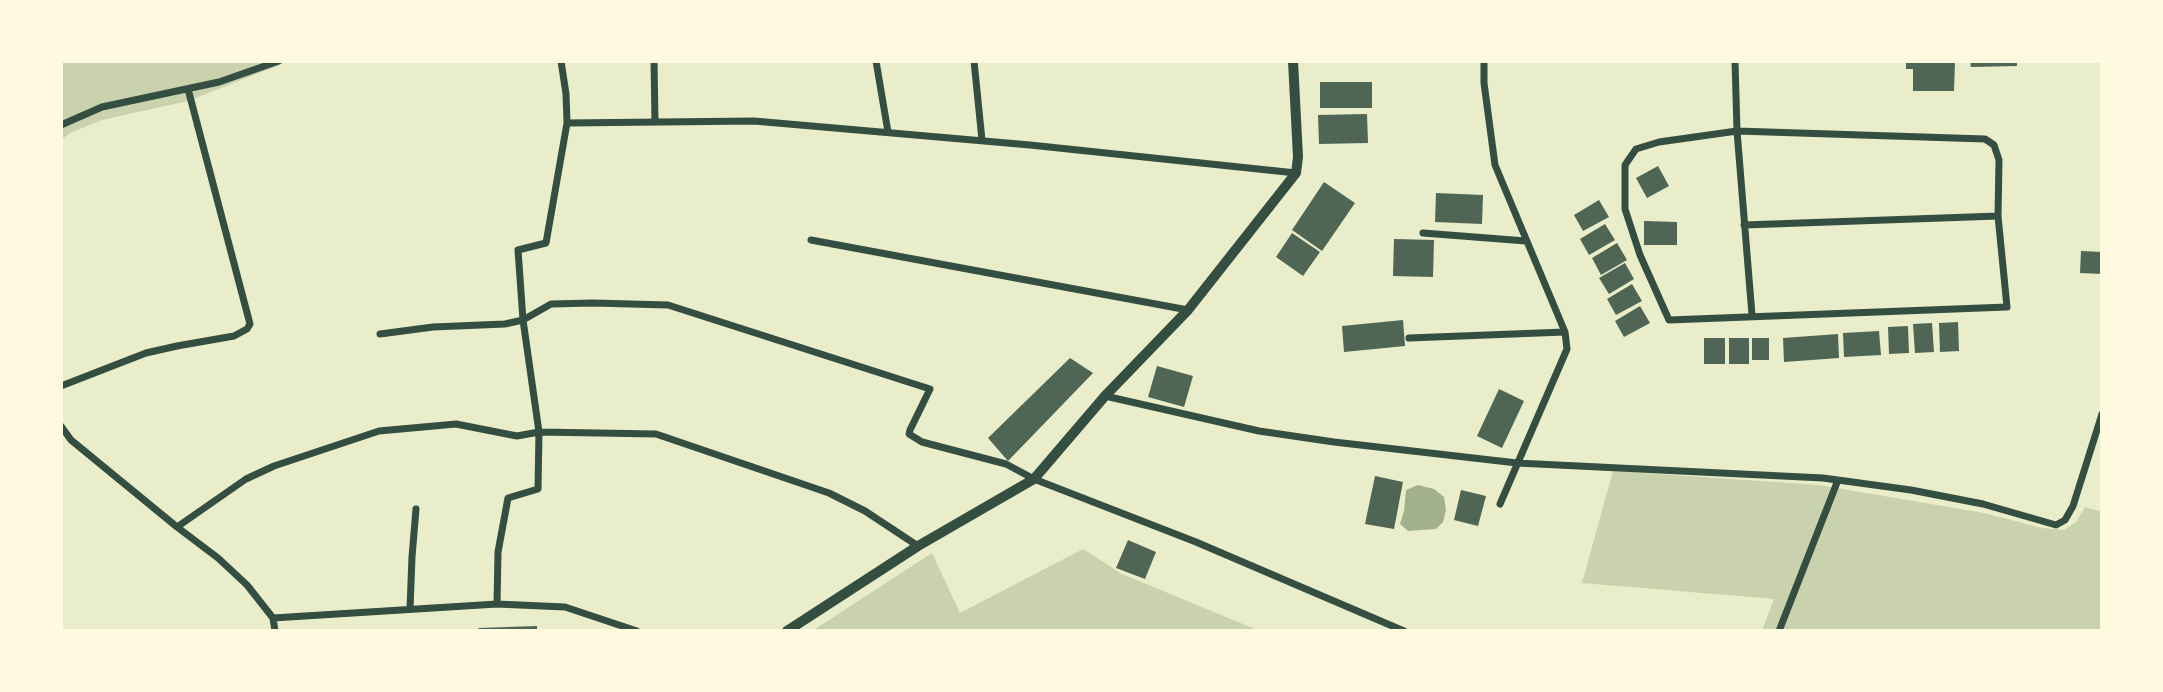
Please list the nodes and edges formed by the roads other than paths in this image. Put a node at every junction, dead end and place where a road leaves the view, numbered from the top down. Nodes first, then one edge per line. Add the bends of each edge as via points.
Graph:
1 (279, 61) edge
2 (562, 61) edge
3 (654, 61) edge
4 (876, 61) edge
5 (974, 61) edge
6 (1293, 61) edge
7 (1484, 61) edge
8 (1735, 61) edge
9 (188, 89) junction
10 (655, 122) junction
11 (567, 123) junction
12 (61, 125) edge
13 (1737, 131) junction
14 (888, 132) junction
15 (982, 140) junction
16 (1296, 173) junction
17 (1998, 216) junction
18 (1744, 225) junction
19 (1423, 233) dead end
20 (811, 240) dead end
21 (1526, 241) junction
22 (1188, 310) junction
23 (1752, 315) junction
24 (523, 320) junction
25 (1564, 332) junction
26 (380, 334) dead end
27 (1409, 338) dead end
28 (61, 386) edge
29 (1105, 396) junction
30 (2102, 414) edge
31 (61, 426) edge
32 (539, 432) junction
33 (1517, 463) junction
34 (1034, 479) junction
35 (1838, 480) junction
36 (1500, 504) dead end
37 (416, 509) dead end
38 (177, 527) junction
39 (918, 545) junction
40 (497, 604) junction
41 (410, 609) junction
42 (273, 618) junction
43 (275, 631) edge
44 (637, 631) edge
45 (787, 631) edge
46 (1404, 631) edge
47 (1779, 631) edge

1 - 9 street
2 - 11 street
3 - 10 street
4 - 14 street
5 - 15 street
6 - 16 main road
7 - 21 street via 1495,165
8 - 13 street
9 - 12 street via 102,107
9 - 28 street via 250,324 234,336 146,354
10 - 11 street
10 - 14 street via 754,121
11 - 24 street via 546,243 518,250
13 - 17 street via 1986,139 1994,145 1999,160
13 - 18 street
13 - 23 street via 1636,149 1625,165 1625,209 1669,320
14 - 15 street
15 - 16 street
16 - 22 main road
17 - 18 street
17 - 23 street via 2007,307
18 - 23 street
19 - 21 street
20 - 22 street
21 - 25 street
22 - 29 main road
24 - 26 street
24 - 32 street
24 - 34 street via 551,304 668,304 930,389 909,434 922,442 1006,464
25 - 27 street
25 - 33 street via 1566,356
29 - 33 street via 1259,431
29 - 34 main road
30 - 35 street via 2073,506 2056,525 1983,504
31 - 38 street via 71,440
32 - 38 street via 517,436 456,424 379,431 246,479
32 - 39 street via 656,435 688,444 829,493
32 - 40 street via 538,489 508,498 498,552
33 - 35 street
33 - 36 street
34 - 39 main road
34 - 46 street
35 - 47 street
37 - 41 street
38 - 42 street via 247,585
39 - 45 main road
40 - 41 street
40 - 44 street via 565,607
41 - 42 street
42 - 43 street

